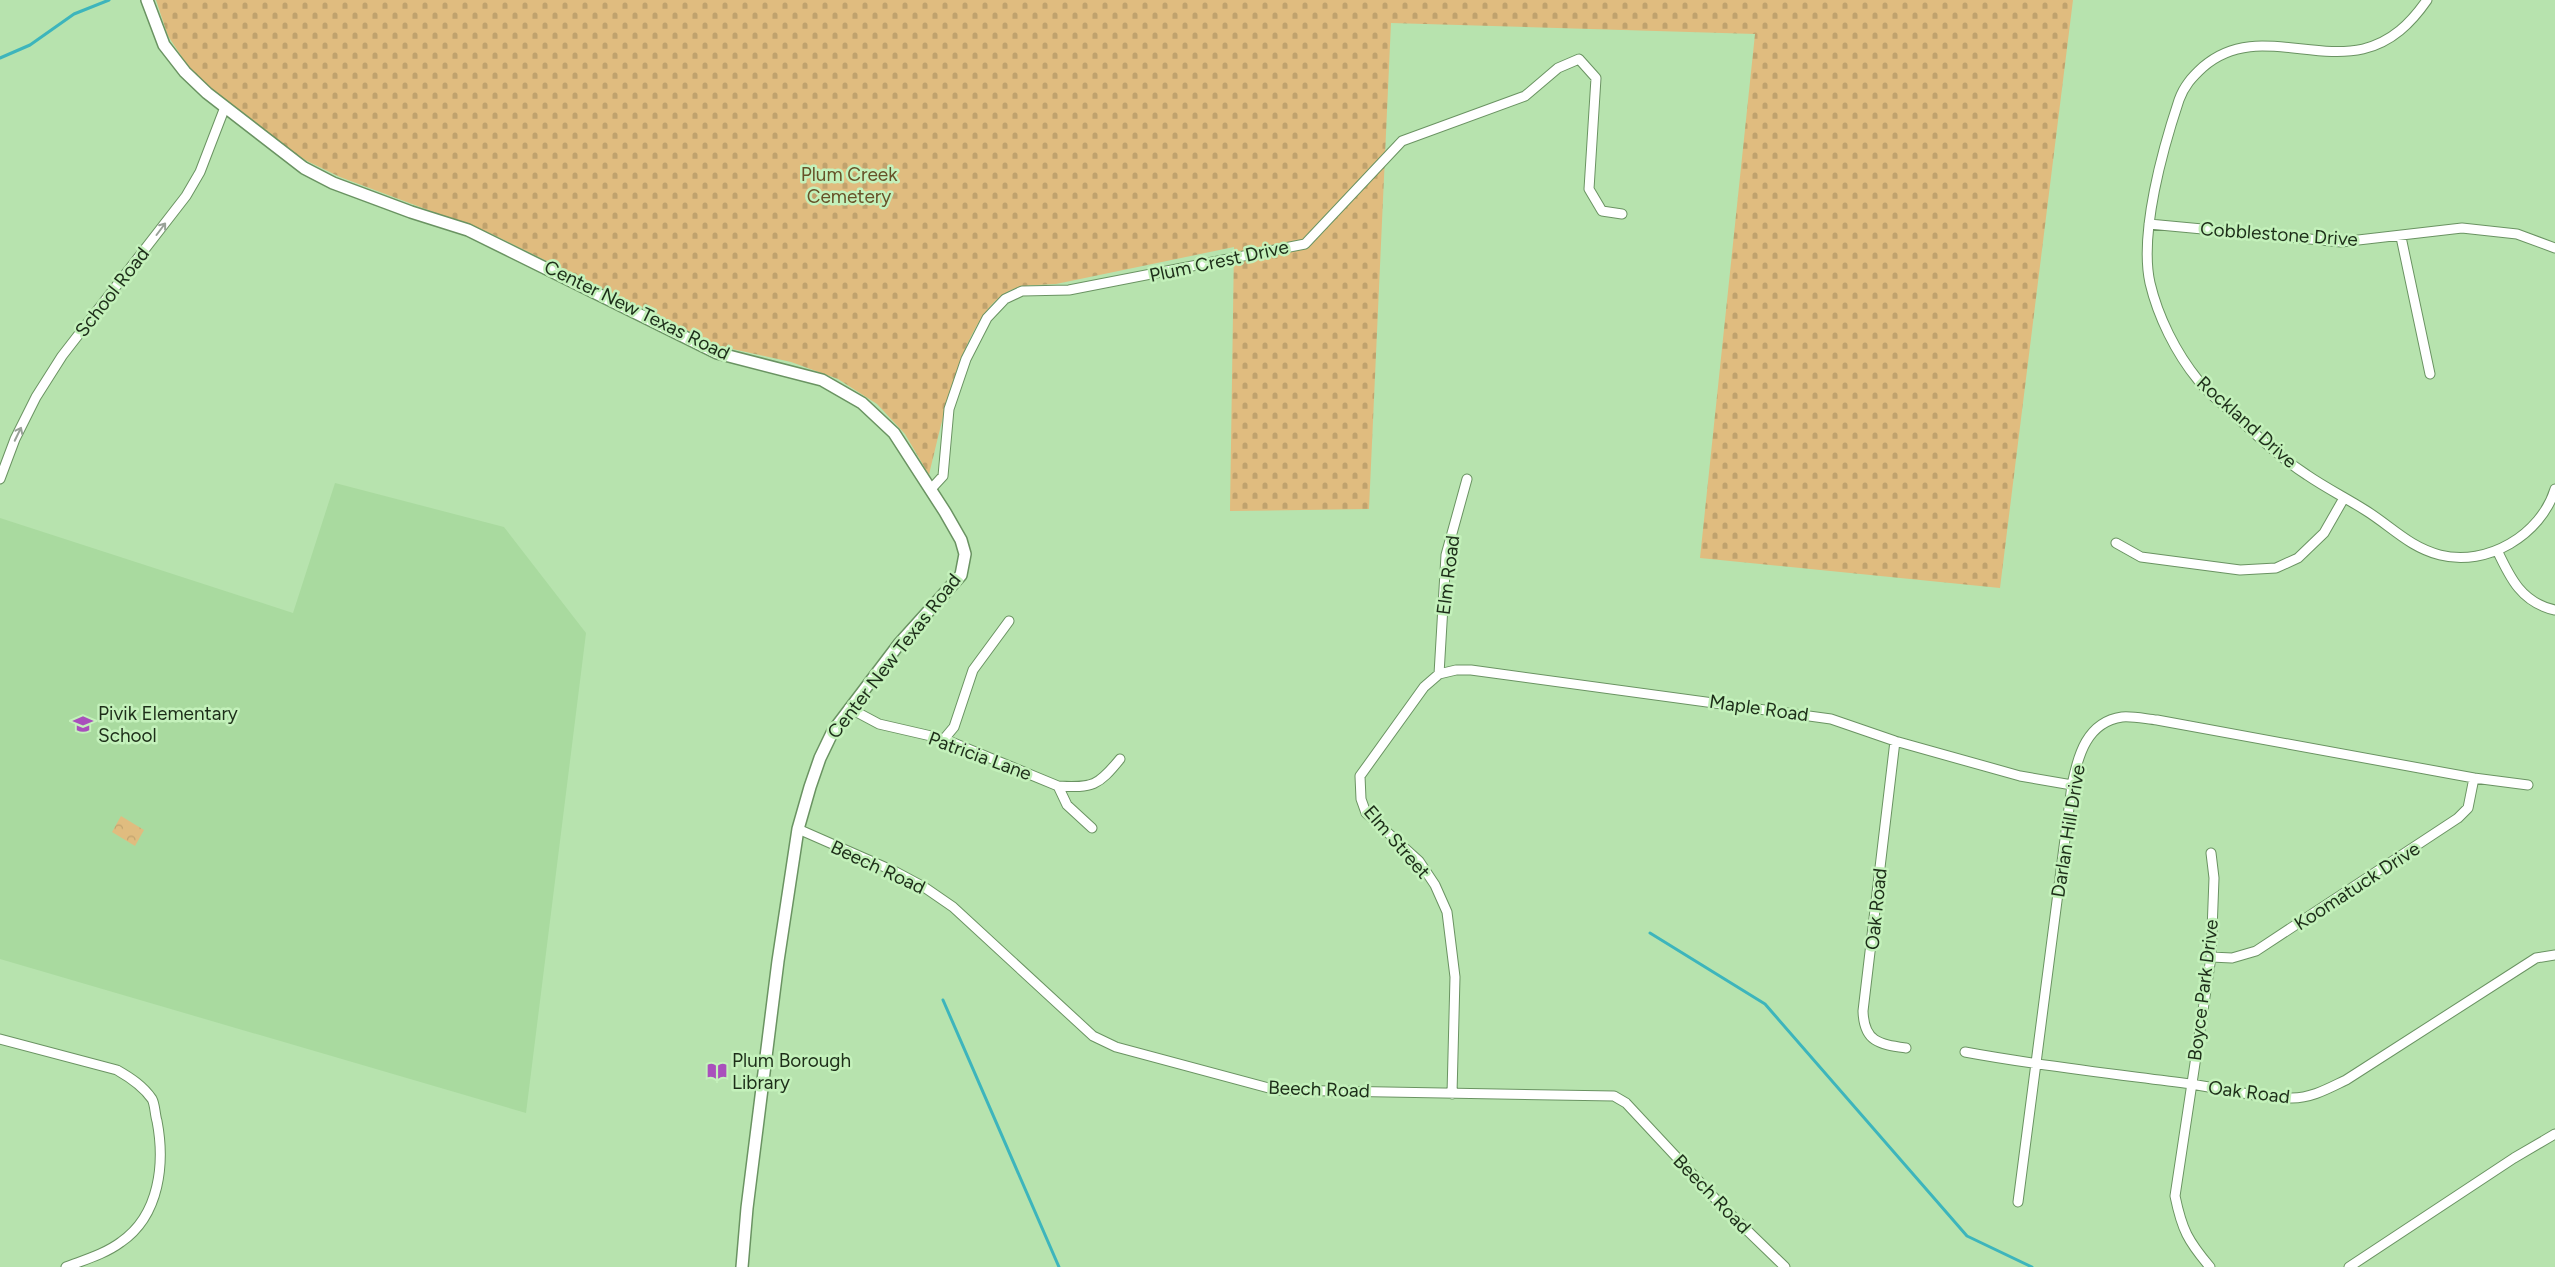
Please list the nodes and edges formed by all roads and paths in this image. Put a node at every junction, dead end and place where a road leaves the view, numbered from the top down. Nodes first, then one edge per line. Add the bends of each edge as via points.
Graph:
1 (147, 0) edge
2 (2427, 0) edge
3 (225, 107) junction
4 (1622, 214) dead end
5 (2148, 224) junction
6 (2401, 237) junction
7 (2555, 248) edge
8 (2430, 374) dead end
9 (0, 479) edge
10 (1467, 479) dead end
11 (931, 489) junction
12 (2555, 489) edge
13 (2344, 498) junction
14 (2116, 543) dead end
15 (2498, 550) junction
16 (2555, 610) edge
17 (1009, 621) dead end
18 (1439, 674) junction
19 (849, 708) junction
20 (944, 739) junction
21 (1895, 741) junction
22 (1120, 759) dead end
23 (2474, 778) junction
24 (2072, 785) junction
25 (2528, 785) dead end
26 (1058, 786) junction
27 (1092, 828) dead end
28 (798, 830) junction
29 (2211, 853) dead end
30 (2555, 954) edge
31 (2211, 957) junction
32 (0, 1039) edge
33 (1906, 1048) dead end
34 (1966, 1052) dead end
35 (2036, 1066) junction
36 (2192, 1084) junction
37 (1452, 1094) junction
38 (2555, 1134) edge
39 (2018, 1202) dead end
40 (66, 1267) edge
41 (742, 1267) edge
42 (1785, 1267) edge
43 (2210, 1267) edge
44 (2349, 1267) edge

1 - 3 street, Center New Texas Road via 164,46 173,59
2 - 5 street, Rockland Drive via 2412,22 2400,32 2366,48 2344,52 2264,44 2244,46 2205,65 2186,84 2179,100
9 -> 3 street, School Road via 15,439 62,356 186,196 200,172
3 - 11 street, Center New Texas Road via 281,152 333,183 468,230 717,353 822,380 862,404 894,433
4 - 11 street, Plum Crest Drive via 1602,211 1588,190 1596,78 1579,59 1558,68 1525,96 1402,141 1305,244 1069,290 1022,291 1005,299 988,318 966,359 949,409 943,476
5 - 6 street, Cobblestone Drive via 2341,242
5 - 13 street, Rockland Drive via 2150,281 2159,311 2175,345 2198,381 2306,475
6 - 7 street, Cobblestone Drive via 2462,228 2516,234
6 - 8 street
10 - 18 street, Elm Road via 1446,554
11 - 19 street, Center New Texas Road via 961,540 965,554 961,575 899,644
12 - 15 street, Rockland Drive via 2539,518 2524,534
13 - 14 street via 2324,533 2298,558 2276,568 2240,570 2142,557
13 - 15 street, Rockland Drive via 2409,544 2441,555 2466,557
15 - 16 street via 2519,590 2538,604
17 - 20 street via 973,670 954,727
18 - 21 street, Maple Road via 1471,670 1795,712 1831,719
18 - 37 street, Elm Street via 1424,686 1360,776 1361,799 1366,813 1419,861 1447,912 1455,977
19 - 20 street, Patricia Lane via 879,724
19 - 28 street, Center New Texas Road via 820,758
20 - 26 street, Patricia Lane
21 - 24 street, Maple Road via 2020,776
21 - 33 street, Oak Road via 1863,1012 1868,1036 1881,1043
22 - 26 street via 1104,779 1093,786
23 - 24 street, Darlan Hill Drive via 2157,720 2124,717 2101,725 2089,736 2081,747
23 - 25 street, Darlan Hill Drive
23 - 31 street, Koomatuck Drive via 2468,808 2433,837 2256,951 2232,958
24 - 35 street, Darlan Hill Drive
26 - 27 street via 1067,804
28 - 37 street, Beech Road via 896,872 946,902 1100,1041 1276,1090
28 - 41 street, Center New Texas Road via 747,1208
29 - 31 street, Boyce Park Drive via 2214,878
30 - 36 street, Oak Road via 2536,958 2378,1061 2315,1094 2294,1098 2259,1096
31 - 36 street, Boyce Park Drive
32 - 40 street via 117,1070 135,1080 153,1100 160,1137 161,1167 157,1191 149,1208 122,1242
34 - 35 street, Oak Road
35 - 36 street, Oak Road
35 - 39 street, Darlan Hill Drive
36 - 43 street, Boyce Park Drive via 2175,1196 2190,1243
37 - 42 street, Beech Road via 1614,1096 1626,1103 1723,1207
38 - 44 street

